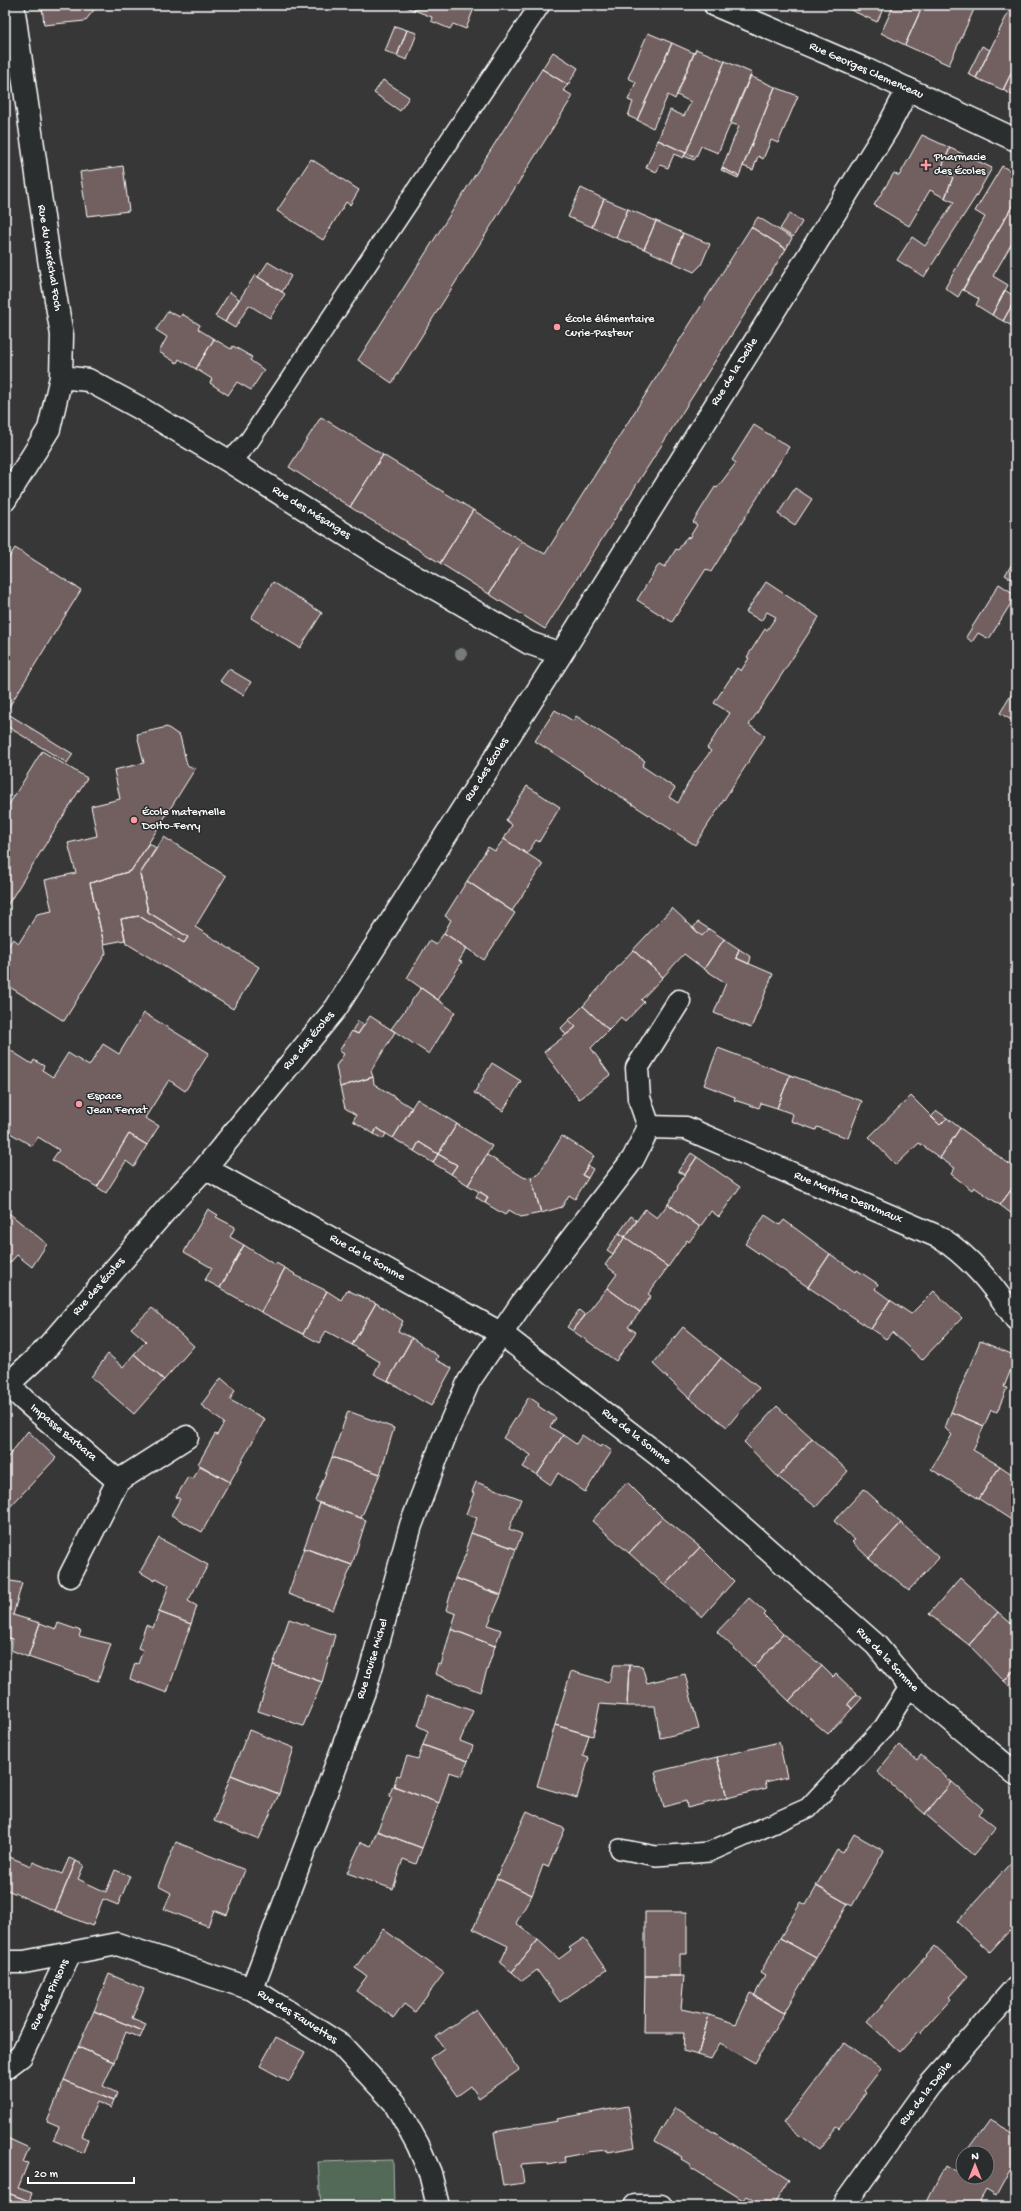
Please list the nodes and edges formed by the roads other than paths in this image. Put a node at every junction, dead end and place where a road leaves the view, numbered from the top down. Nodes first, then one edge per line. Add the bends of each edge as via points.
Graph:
1 (12, 5) edge
2 (540, 5) edge
3 (715, 5) edge
4 (908, 89) junction
5 (1016, 140) edge
6 (61, 378) junction
7 (227, 460) junction
8 (5, 500) edge
9 (561, 654) junction
10 (679, 1001) dead end
11 (649, 1127) junction
12 (205, 1168) junction
13 (1016, 1319) edge
14 (502, 1334) junction
15 (7, 1386) edge
16 (187, 1437) dead end
17 (118, 1481) junction
18 (70, 1576) dead end
19 (910, 1686) junction
20 (1016, 1774) edge
21 (620, 1849) dead end
22 (70, 1954) junction
23 (5, 1962) edge
24 (1016, 1987) edge
25 (252, 1989) junction
26 (5, 2068) edge
27 (438, 2206) edge
28 (635, 2206) edge
29 (661, 2206) edge
30 (842, 2206) edge

1 - 6 street, Rue du Maréchal Foch via 47,251 62,334
2 - 7 lane via 249,441
3 - 4 street, Rue Georges Clemenceau
4 - 5 street, Rue Georges Clemenceau
4 - 9 street, Rue de la Deûle via 887,129
6 - 7 street, Rue des Mésanges via 88,380
6 - 8 street, Rue du Maréchal Foch via 49,429
7 - 9 street, Rue des Mésanges via 381,557 528,643
9 - 12 street, Rue des Écoles via 336,1008
10 - 11 street via 637,1068 639,1098
11 - 13 street, Rue Martha Desrumaux via 686,1128 938,1237 960,1250 996,1290
11 - 14 street via 633,1159 522,1303
12 - 14 street, Rue de la Somme
12 - 15 street, Rue des Écoles via 172,1202 44,1351
14 - 19 street, Rue de la Somme via 680,1472 876,1645
14 - 25 street, Rue Louise Michel via 469,1381 444,1438 411,1525 366,1686
15 - 17 street, Impasse Barbara
16 - 17 street
17 - 18 street
19 - 20 street, Rue de la Somme
19 - 21 lane via 884,1727 808,1808 709,1852 656,1856
22 - 23 street, Rue des Pinsons via 24,1962
22 - 25 street, Rue des Fauvettes via 117,1944
22 - 26 street, Rue des Pinsons via 21,2056
24 - 30 street, Rue de la Deûle via 929,2086
25 - 27 street, Rue des Fauvettes via 341,2045 395,2103 430,2173
28 - 29 street

